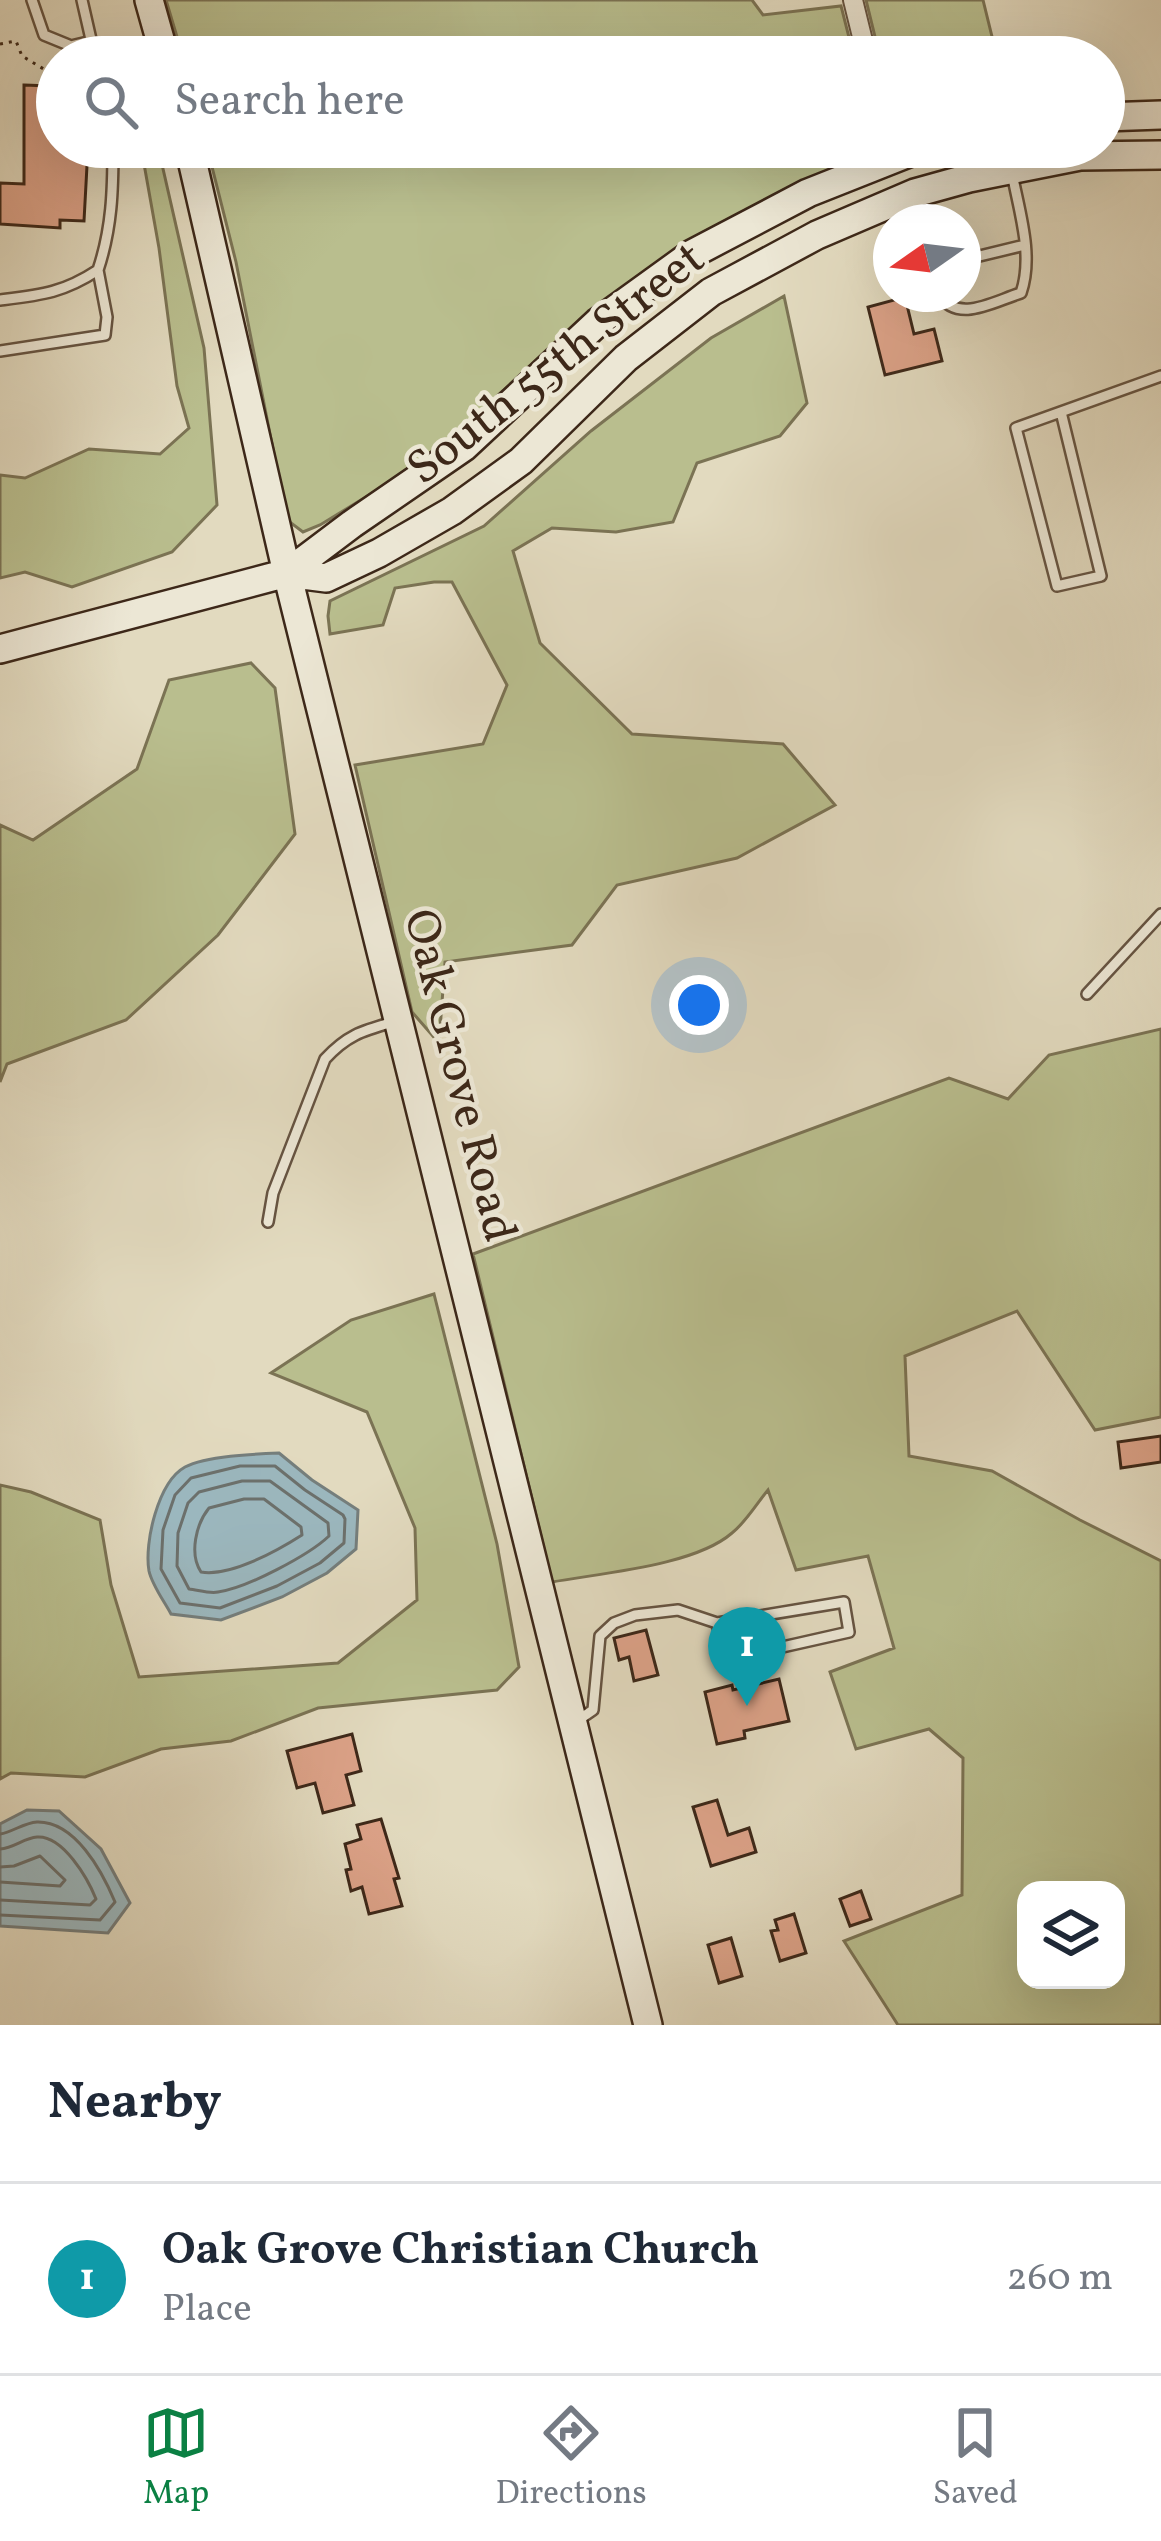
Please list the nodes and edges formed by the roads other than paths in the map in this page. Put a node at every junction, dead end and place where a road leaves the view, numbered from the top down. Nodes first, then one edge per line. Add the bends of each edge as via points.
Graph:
1 (32, 0) edge
2 (82, 0) edge
3 (149, 0) edge
4 (853, 0) edge
5 (46, 36) edge
6 (91, 36) edge
7 (159, 36) edge
8 (862, 36) edge
9 (1161, 115) edge
10 (1125, 116) edge
11 (1125, 155) edge
12 (1161, 155) edge
13 (113, 168) edge
14 (194, 168) edge
15 (859, 168) edge
16 (895, 168) edge
17 (1011, 168) joint
18 (903, 198) junction
19 (1025, 244) junction
20 (981, 255) edge
21 (98, 270) junction
22 (0, 300) edge
23 (981, 305) edge
24 (0, 351) edge
25 (1161, 376) edge
26 (1061, 412) junction
27 (287, 574) junction
28 (0, 650) edge
29 (1161, 914) edge
30 (1087, 994) dead end
31 (398, 1021) junction
32 (268, 1222) dead end
33 (717, 1623) junction
34 (573, 1724) junction
35 (648, 2025) edge

1 - 5 lane
2 - 6 lane
3 - 7 street
4 - 8 street
9 - 10 street
11 - 12 street, South 55th Street
13 - 21 lane via 109,238
14 - 27 street, Oak Grove Road
15 - 27 street, South 55th Street via 692,254 598,322 464,447
16 - 18 street
17 - 18 street, South 55th Street
17 - 19 lane
18 - 27 street, South 55th Street via 711,292 452,512 326,578
19 - 20 lane
19 - 23 lane via 1021,293
21 - 22 lane via 52,294
21 - 24 lane via 105,335
25 - 26 lane
26 - 26 lane via 1016,428 1057,586 1101,576
27 - 28 street, South 55th Street
27 - 31 street, Oak Grove Road
29 - 30 lane
31 - 32 lane via 352,1035 325,1059
31 - 34 street, Oak Grove Road
33 - 33 lane via 844,1602 849,1632 725,1660
33 - 34 lane via 678,1610 614,1623 600,1636 593,1710
34 - 35 street, Oak Grove Road

